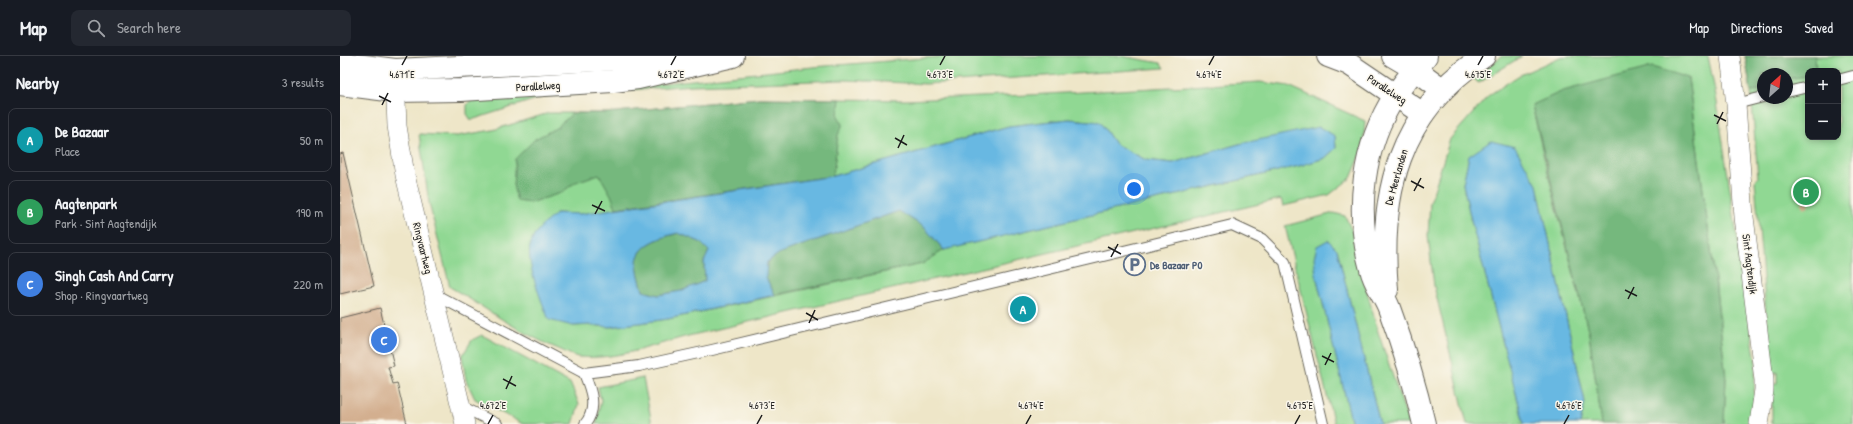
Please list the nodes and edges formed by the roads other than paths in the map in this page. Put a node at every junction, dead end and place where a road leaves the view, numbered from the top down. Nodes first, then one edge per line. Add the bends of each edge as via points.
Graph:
1 (682, 56) edge
2 (733, 56) edge
3 (1328, 56) edge
4 (1393, 56) edge
5 (1484, 56) edge
6 (1730, 56) edge
7 (637, 57) edge
8 (340, 63) edge
9 (1421, 63) edge
10 (1853, 76) edge
11 (1841, 79) edge
12 (395, 80) junction
13 (340, 84) edge
14 (1805, 88) edge
15 (1442, 89) junction
16 (1793, 91) edge
17 (1396, 94) junction
18 (1757, 99) edge
19 (1736, 104) junction
20 (1423, 114) junction
21 (434, 294) junction
22 (1388, 305) junction
23 (584, 373) junction
24 (463, 415) edge
25 (497, 424) edge
26 (586, 424) edge
27 (1323, 424) edge
28 (1424, 424) edge
29 (1759, 424) edge

1 - 7 main road, Parallelweg
2 - 12 main road, Parallelweg via 638,78 613,81 461,90
3 - 17 main road, Parallelweg via 1349,64
4 - 9 main road
5 - 15 main road, De Meerlanden
6 - 19 street, Sint Aagtendijk
7 - 12 main road, Parallelweg
8 - 12 main road, Parallelweg
9 - 15 main road
9 - 17 main road, De Meerlanden
10 - 11 lane
12 - 13 main road, Parallelweg
12 - 21 street, Ringvaartweg via 397,126 405,175
14 - 16 lane
15 - 20 main road, De Meerlanden
17 - 20 main road, Parallelweg
17 - 22 main road, De Meerlanden via 1381,122 1366,167 1363,199 1362,229 1371,271
18 - 19 lane
19 - 29 street, Sint Aagtendijk via 1744,217 1764,380
20 - 22 main road, De Meerlanden via 1408,136 1399,157 1387,209 1384,256
21 - 23 lane
21 - 24 street, Ringvaartweg
22 - 28 main road, De Meerlanden via 1411,371
23 - 26 lane via 593,396 591,417
23 - 27 lane via 639,366 712,350 1232,225 1262,239 1285,262
24 - 25 lane

